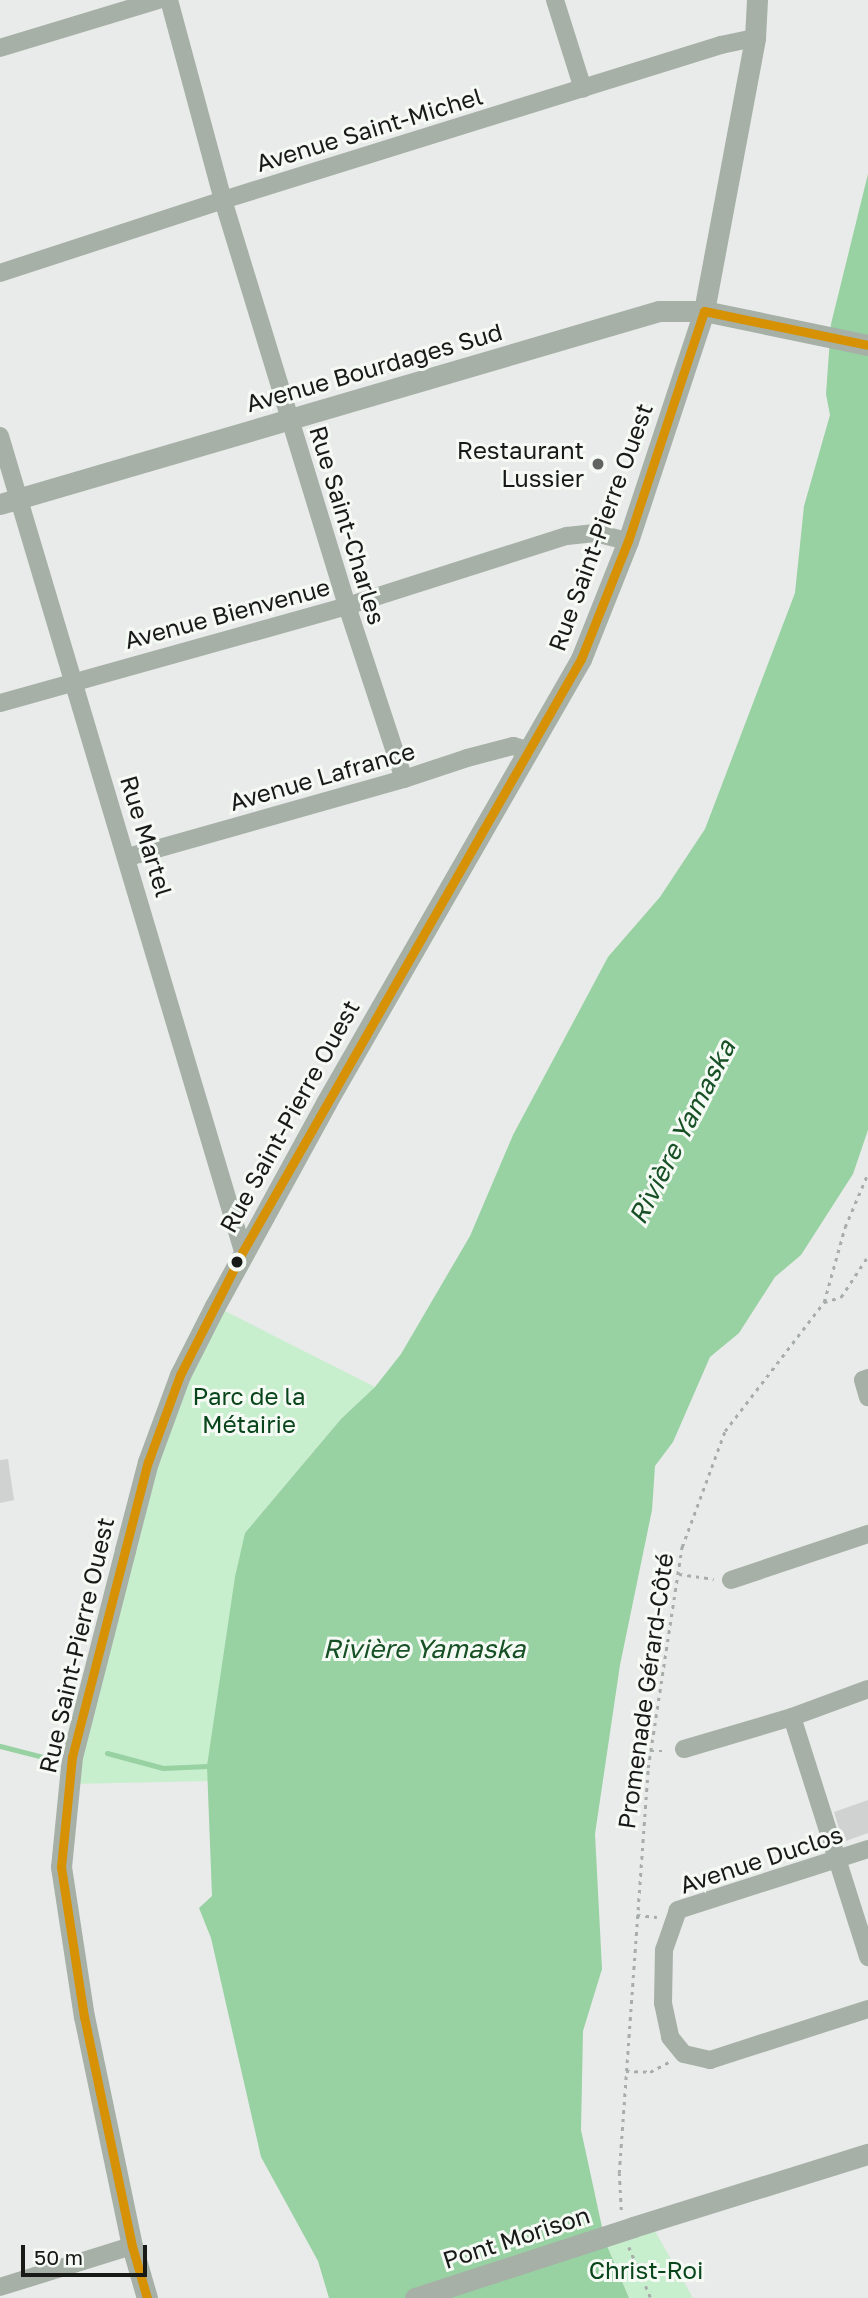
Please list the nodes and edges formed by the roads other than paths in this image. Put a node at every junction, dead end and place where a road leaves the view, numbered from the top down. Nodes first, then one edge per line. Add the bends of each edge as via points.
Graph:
1 (158, 0) edge
2 (169, 0) edge
3 (555, 0) edge
4 (757, 0) edge
5 (755, 38) junction
6 (0, 48) edge
7 (583, 89) junction
8 (223, 200) junction
9 (0, 273) edge
10 (704, 311) junction
11 (868, 345) edge
12 (290, 419) junction
13 (0, 436) edge
14 (10, 501) edge
15 (628, 541) junction
16 (346, 606) junction
17 (74, 680) junction
18 (0, 703) edge
19 (530, 751) junction
20 (404, 779) junction
21 (128, 858) junction
22 (243, 1251) junction
23 (868, 1534) edge
24 (731, 1580) dead end
25 (868, 1689) edge
26 (792, 1717) junction
27 (676, 1750) road end
28 (868, 1849) edge
29 (836, 1859) junction
30 (868, 1957) edge
31 (868, 2009) edge
32 (868, 2154) edge
33 (132, 2246) junction
34 (0, 2287) edge
35 (147, 2298) edge
36 (415, 2298) edge

1 - 6 street
2 - 8 street, Rue Saint-Charles
3 - 7 street
4 - 5 street, Rue Saint-Pierre Ouest
5 - 7 street, Avenue Saint-Michel
5 - 10 street, Rue Saint-Pierre Ouest
7 - 8 street, Avenue Saint-Michel
8 - 9 street, Avenue Saint-Michel
8 - 12 street, Rue Saint-Charles
10 - 11 street, Avenue Bourdages Sud
10 - 12 street, Avenue Bourdages Sud via 659,311
10 - 15 street, Rue Saint-Pierre Ouest
12 - 14 street, Avenue Bourdages Sud
12 - 16 street, Rue Saint-Charles
13 - 14 street, Rue Martel
14 - 17 street, Rue Martel
15 - 16 street, Avenue Bienvenue via 595,533 567,536
15 - 19 street, Rue Saint-Pierre Ouest via 580,659
16 - 17 street, Avenue Bienvenue
16 - 20 street, Rue Saint-Charles
17 - 18 street, Avenue Bienvenue
17 - 21 street, Rue Martel
19 - 20 street, Avenue Lafrance via 513,746
19 - 22 street, Rue Saint-Pierre Ouest
20 - 21 street, Avenue Lafrance
21 - 22 street, Rue Martel
22 - 33 street, Rue Saint-Pierre Ouest via 180,1374 148,1462 72,1757 61,1867 84,2017
23 - 24 street
25 - 26 street
26 - 27 street
26 - 29 street
28 - 29 street, Avenue Duclos
29 - 30 street
29 - 31 street, Avenue Duclos via 678,1910 664,1950 663,2003 670,2037 684,2054 710,2060
32 - 36 street, Pont Morison, bridge via 627,2225
33 - 34 street
33 - 35 street, Rue Saint-Pierre Ouest

